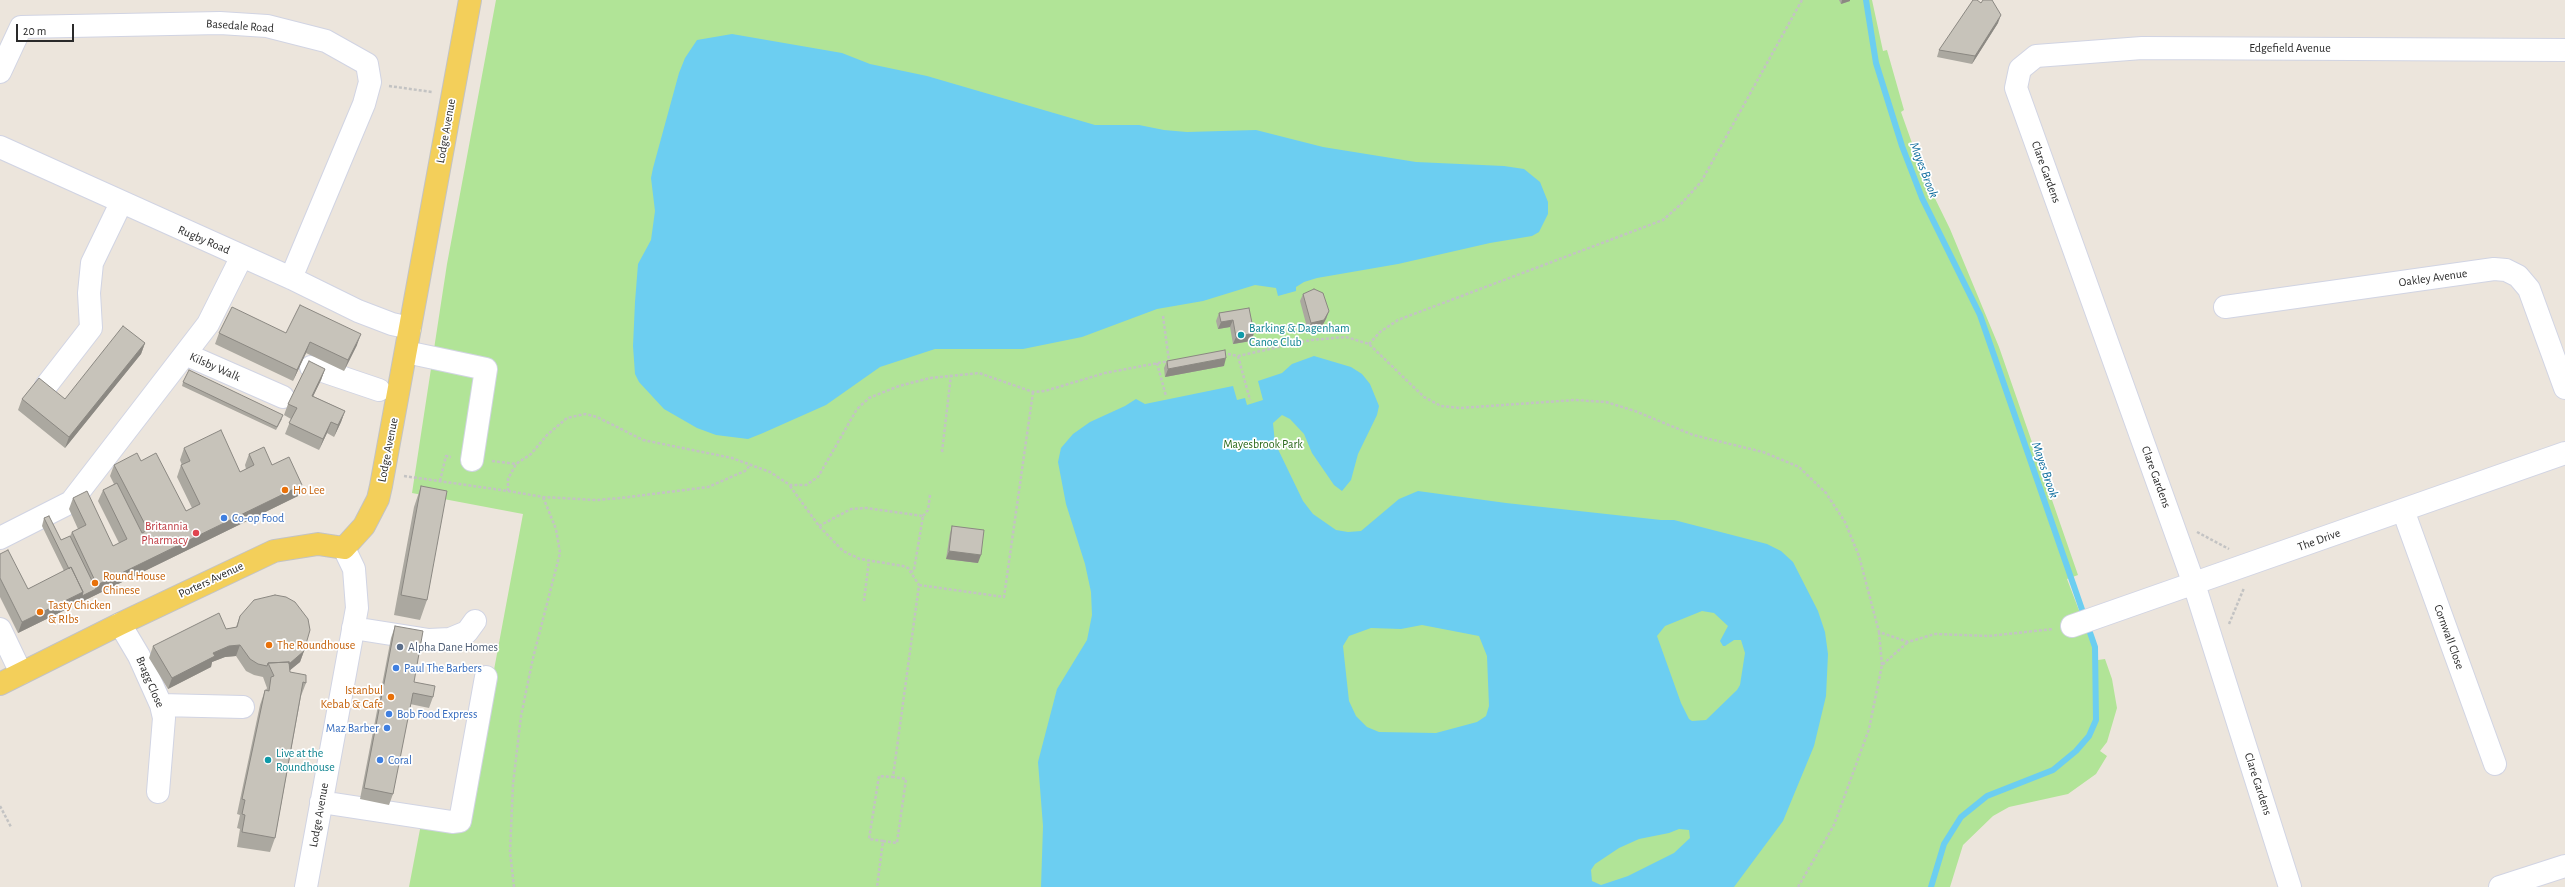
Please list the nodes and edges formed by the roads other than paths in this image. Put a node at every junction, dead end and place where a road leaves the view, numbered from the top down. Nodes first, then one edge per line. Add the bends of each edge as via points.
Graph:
1 (470, 0) edge
2 (2565, 50) edge
3 (2020, 69) joint
4 (0, 72) edge
5 (0, 147) edge
6 (121, 203) junction
7 (242, 256) junction
8 (290, 278) junction
9 (2225, 307) dead end
10 (410, 328) junction
11 (406, 352) junction
12 (185, 354) junction
13 (311, 366) edge
14 (46, 386) edge
15 (2565, 388) edge
16 (379, 390) dead end
17 (283, 397) dead end
18 (2565, 453) edge
19 (472, 460) dead end
20 (2403, 510) junction
21 (0, 538) edge
22 (344, 548) junction
23 (2194, 584) junction
24 (475, 621) dead end
25 (120, 624) junction
26 (2072, 626) road end
27 (353, 628) junction
28 (0, 629) edge
29 (21, 673) junction
30 (486, 677) dead end
31 (0, 684) edge
32 (161, 705) junction
33 (243, 707) dead end
34 (2495, 764) dead end
35 (158, 792) dead end
36 (321, 802) junction
37 (2565, 866) edge
38 (2513, 885) edge
39 (306, 887) edge
40 (2290, 887) edge

1 - 10 main road, Lodge Avenue
2 - 3 street, Edgefield Avenue via 2142,48 2036,56
3 - 23 street, Clare Gardens via 2016,88
4 - 8 street, Basedale Road via 21,27 220,23 267,26 326,41 367,64 370,82 364,104
5 - 6 street, Rugby Road
6 - 7 street, Rugby Road
6 - 14 street via 92,263 89,293 91,328
7 - 8 street, Rugby Road
7 - 12 street, Kilsby Walk via 208,324
8 - 10 street, Rugby Road via 358,311
9 - 15 street, Oakley Avenue via 2494,269 2506,270 2518,276 2529,288
10 - 11 main road, Lodge Avenue
11 - 19 street via 486,369
11 - 22 main road, Lodge Avenue via 378,499 364,526
12 - 17 street, Kilsby Walk
12 - 21 street via 71,502
13 - 16 street
18 - 20 street, The Drive
20 - 23 street, The Drive via 2244,576
20 - 34 street, Cornwall Close
22 - 25 main road, Porters Avenue via 318,544 274,551
22 - 27 street, Lodge Avenue via 354,569 357,608
23 - 26 street, The Drive
23 - 40 street, Clare Gardens
24 - 27 street via 467,632 450,639 429,640
25 - 29 main road, Porters Avenue
25 - 32 street, Bragg Close via 139,656
27 - 36 street, Lodge Avenue
28 - 29 street
29 - 31 main road, Porters Avenue
30 - 36 street via 460,821 452,822
32 - 33 street
32 - 35 street, Bragg Close via 164,718
36 - 39 street, Lodge Avenue
37 - 38 street

